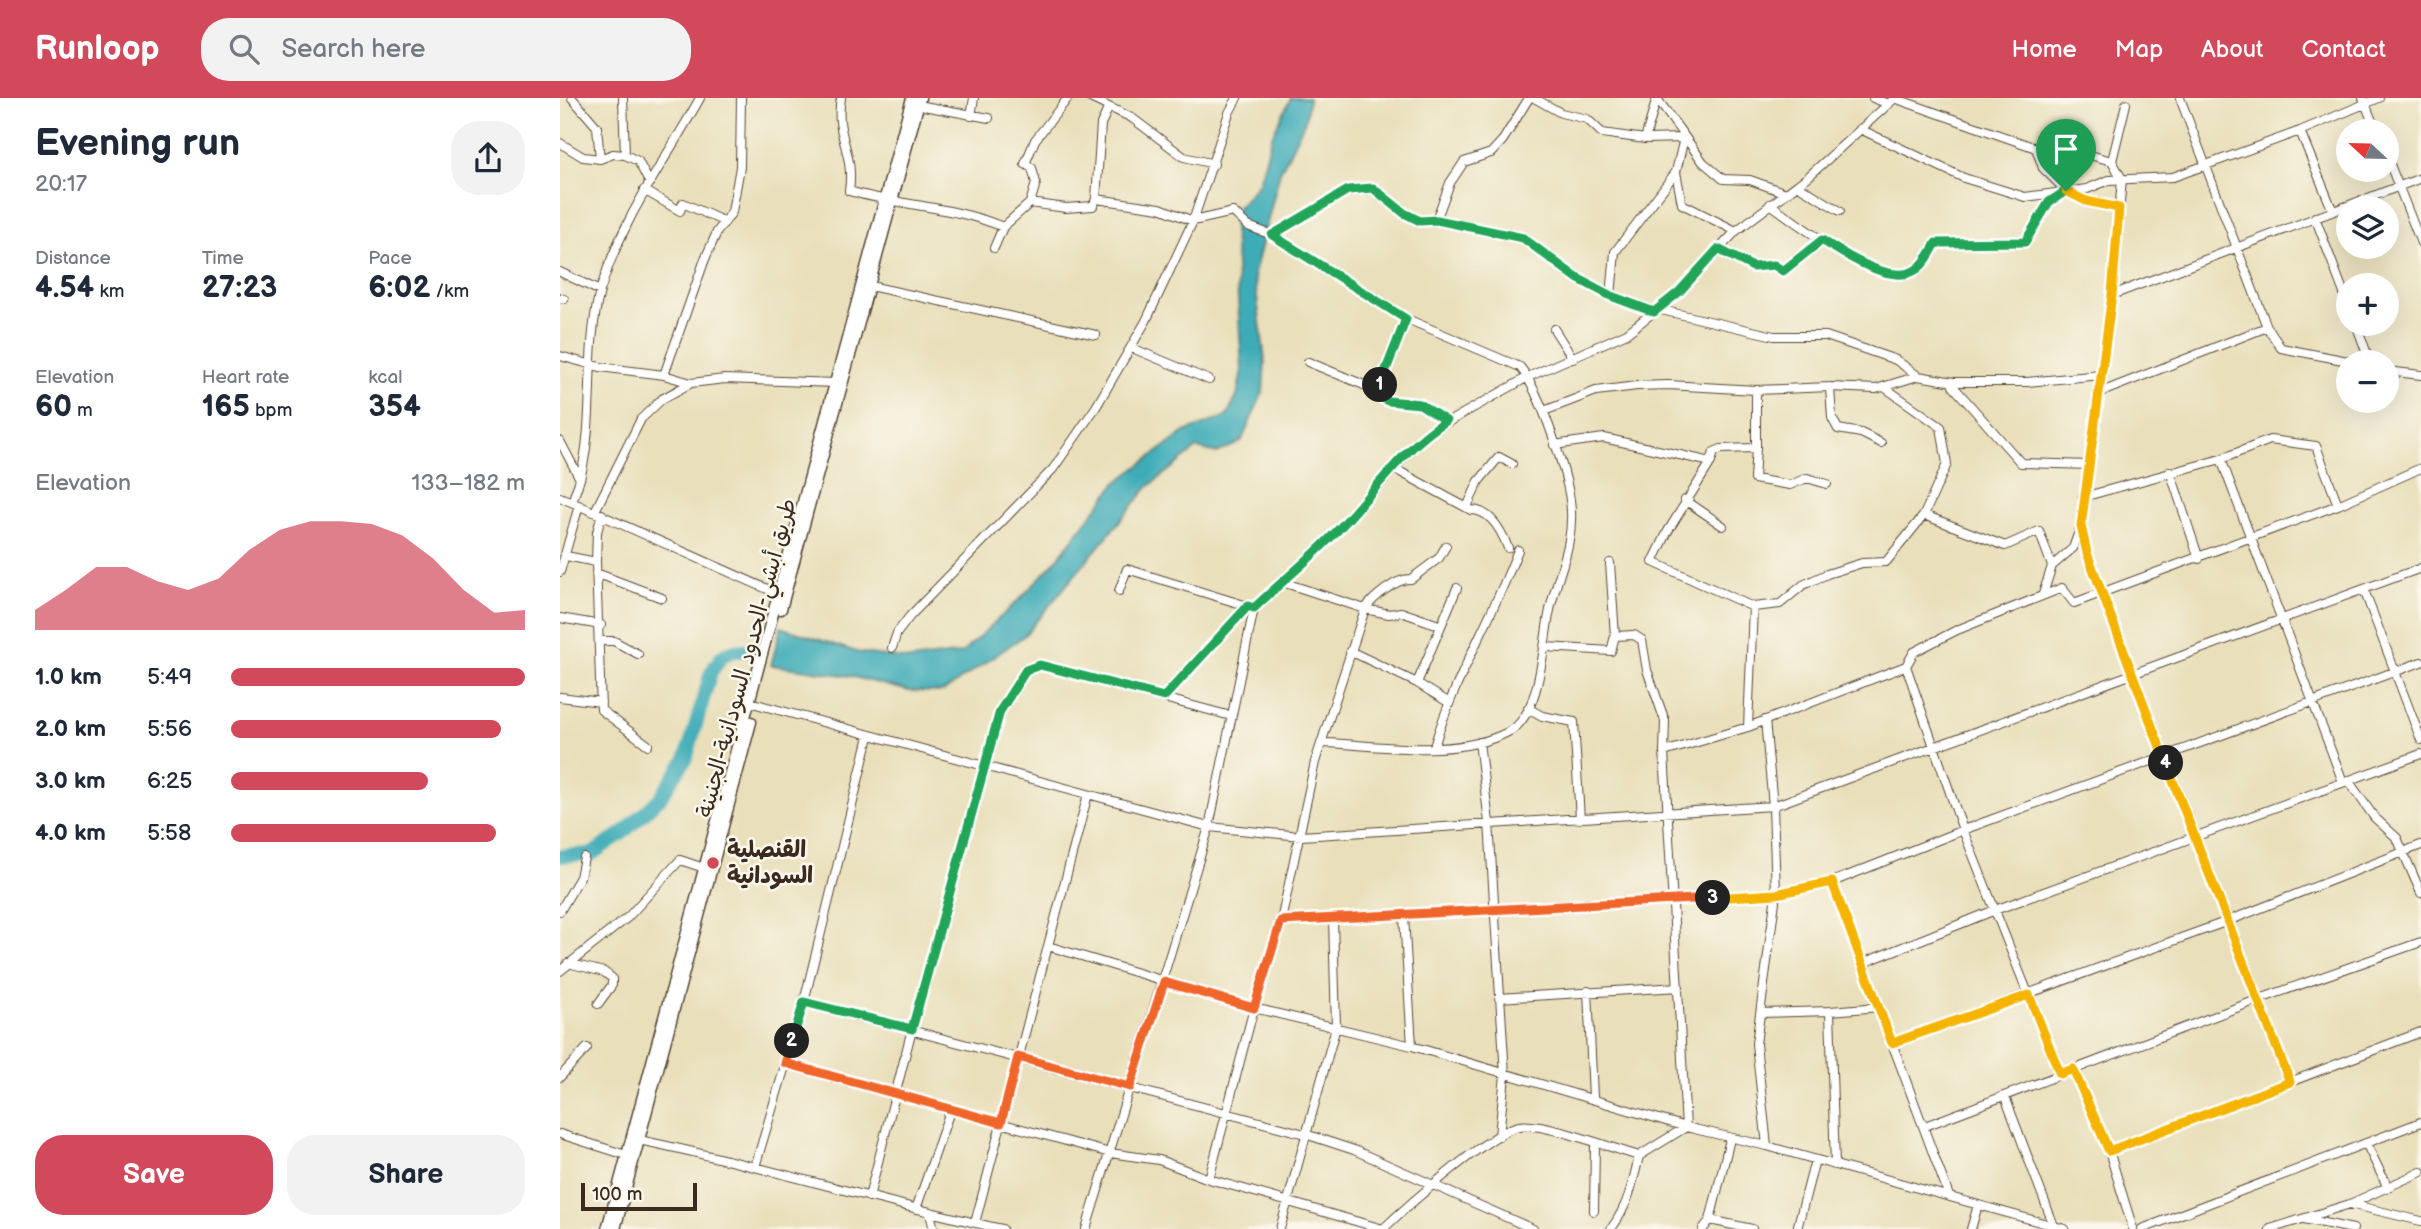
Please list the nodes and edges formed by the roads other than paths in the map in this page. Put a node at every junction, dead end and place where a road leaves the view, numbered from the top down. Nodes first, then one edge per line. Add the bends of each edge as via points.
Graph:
1 (572, 98) edge
2 (623, 98) edge
3 (700, 98) edge
4 (741, 98) edge
5 (841, 98) edge
6 (974, 98) edge
7 (1068, 98) edge
8 (1090, 98) edge
9 (1237, 98) edge
10 (1532, 98) edge
11 (1873, 98) edge
12 (2180, 98) edge
13 (2379, 98) edge
14 (1657, 99) edge
15 (916, 100) edge
16 (1893, 100) edge
17 (2364, 101) edge
18 (2126, 104) dead end
19 (1109, 107) junction
20 (971, 116) junction
21 (989, 118) dead end
22 (2371, 119) edge
23 (1860, 129) junction
24 (2301, 131) junction
25 (1684, 138) junction
26 (1645, 139) junction
27 (560, 143) edge
28 (2036, 148) junction
29 (625, 156) junction
30 (600, 159) junction
31 (2112, 161) junction
32 (1214, 164) junction
33 (2205, 168) junction
34 (1676, 172) junction
35 (2421, 178) edge
36 (2122, 179) junction
37 (648, 180) junction
38 (2397, 182) edge
39 (1797, 185) junction
40 (2399, 186) junction
41 (644, 190) junction
42 (2066, 191) junction
43 (1786, 193) junction
44 (1096, 199) junction
45 (888, 202) junction
46 (1030, 204) junction
47 (1770, 204) junction
48 (2119, 208) junction
49 (2332, 209) junction
50 (1840, 211) dead end
51 (2315, 217) junction
52 (1437, 220) junction
53 (1193, 221) junction
54 (725, 222) junction
55 (1003, 227) junction
56 (1736, 231) junction
57 (1272, 235) junction
58 (1822, 240) junction
59 (2421, 243) edge
60 (2235, 247) junction
61 (994, 248) dead end
62 (1718, 249) junction
63 (560, 272) edge
64 (2336, 273) edge
65 (870, 286) junction
66 (600, 290) junction
67 (2112, 295) junction
68 (1611, 296) junction
69 (1656, 310) junction
70 (1406, 319) junction
71 (2267, 327) junction
72 (1554, 328) dead end
73 (1096, 335) dead end
74 (1132, 348) junction
75 (560, 356) edge
76 (1573, 359) junction
77 (2336, 359) edge
78 (1308, 362) dead end
79 (589, 364) junction
80 (2399, 372) edge
81 (2101, 375) junction
82 (2421, 375) edge
83 (664, 376) junction
84 (1918, 376) junction
85 (1528, 377) junction
86 (1209, 380) dead end
87 (1954, 382) junction
88 (691, 383) junction
89 (835, 383) junction
90 (1830, 387) junction
91 (1885, 387) junction
92 (1756, 390) junction
93 (2099, 393) junction
94 (1377, 395) junction
95 (1544, 411) junction
96 (1446, 421) junction
97 (560, 441) edge
98 (1881, 443) dead end
99 (1554, 445) junction
100 (1756, 448) junction
101 (2221, 459) junction
102 (1711, 462) junction
103 (1512, 464) dead end
104 (2090, 465) junction
105 (1393, 468) junction
106 (2421, 468) edge
107 (2170, 471) junction
108 (580, 480) junction
109 (1827, 484) dead end
110 (560, 497) edge
111 (2083, 497) junction
112 (1685, 500) junction
113 (575, 503) junction
114 (2338, 505) junction
115 (1467, 507) junction
116 (599, 513) junction
117 (1924, 515) junction
118 (1723, 526) dead end
119 (2081, 526) junction
120 (798, 536) junction
121 (2252, 538) junction
122 (1446, 546) dead end
123 (1508, 548) dead end
124 (1518, 550) dead end
125 (566, 556) junction
126 (2199, 559) junction
127 (596, 562) junction
128 (1610, 564) dead end
129 (2052, 566) junction
130 (2421, 568) edge
131 (560, 572) edge
132 (596, 573) junction
133 (1282, 582) junction
134 (1457, 587) dead end
135 (2364, 590) junction
136 (1119, 591) dead end
137 (2102, 591) junction
138 (2043, 594) junction
139 (781, 595) junction
140 (662, 598) dead end
141 (1251, 607) junction
142 (1753, 607) junction
143 (1365, 609) junction
144 (560, 618) edge
145 (2281, 618) junction
146 (601, 625) junction
147 (1439, 625) junction
148 (1615, 636) junction
149 (601, 641) junction
150 (1546, 647) junction
151 (892, 648) dead end
152 (1350, 651) junction
153 (638, 654) dead end
154 (2421, 662) edge
155 (1906, 666) junction
156 (2133, 673) junction
157 (2393, 673) junction
158 (1417, 683) junction
159 (560, 697) edge
160 (1164, 697) junction
161 (2313, 701) junction
162 (601, 702) junction
163 (1448, 702) junction
164 (753, 703) junction
165 (1528, 708) junction
166 (1231, 716) junction
167 (1765, 720) junction
168 (1748, 726) junction
169 (870, 736) junction
170 (2421, 740) edge
171 (1479, 742) junction
172 (1324, 743) junction
173 (648, 745) dead end
174 (1434, 747) junction
175 (1935, 749) junction
176 (1664, 752) junction
177 (2421, 754) edge
178 (2164, 759) junction
179 (984, 765) junction
180 (2346, 781) junction
181 (1087, 794) junction
182 (1773, 806) junction
183 (1668, 815) junction
184 (1580, 819) junction
185 (1489, 822) junction
186 (1209, 827) junction
187 (1963, 830) junction
188 (1301, 836) junction
189 (2195, 836) junction
190 (2421, 845) edge
191 (2404, 852) junction
192 (584, 858) dead end
193 (704, 868) junction
194 (1832, 882) junction
195 (2421, 893) edge
196 (1776, 894) junction
197 (1675, 901) junction
198 (1995, 910) junction
199 (560, 911) edge
200 (1494, 911) junction
201 (1404, 916) junction
202 (1333, 919) junction
203 (1281, 921) junction
204 (2228, 921) junction
205 (2421, 942) edge
206 (1048, 946) junction
207 (686, 951) junction
208 (1863, 962) junction
209 (568, 963) junction
210 (560, 971) edge
211 (1164, 982) junction
212 (1679, 987) junction
213 (1588, 991) junction
214 (2029, 995) junction
215 (1499, 998) junction
216 (2257, 1000) junction
217 (804, 1002) junction
218 (598, 1004) dead end
219 (1880, 1007) junction
220 (1254, 1008) junction
221 (1830, 1012) junction
222 (1760, 1013) junction
223 (1336, 1027) junction
224 (912, 1029) junction
225 (2421, 1032) edge
226 (1892, 1043) junction
227 (1412, 1046) junction
228 (587, 1048) dead end
229 (1018, 1057) junction
230 (785, 1063) junction
231 (2073, 1069) junction
232 (2060, 1074) junction
233 (1505, 1075) junction
234 (560, 1077) edge
235 (2290, 1082) junction
236 (1130, 1087) junction
237 (895, 1095) junction
238 (1592, 1097) junction
239 (2005, 1097) junction
240 (950, 1111) junction
241 (1226, 1113) junction
242 (2421, 1122) edge
243 (1001, 1123) junction
244 (1925, 1126) junction
245 (1686, 1127) junction
246 (560, 1133) edge
247 (1306, 1134) junction
248 (1499, 1136) junction
249 (635, 1139) junction
250 (1730, 1139) junction
251 (2367, 1143) junction
252 (1595, 1144) junction
253 (1767, 1146) junction
254 (2109, 1151) junction
255 (1110, 1153) junction
256 (626, 1155) junction
257 (1639, 1156) junction
258 (1815, 1160) junction
259 (1835, 1165) junction
260 (755, 1167) junction
261 (2421, 1172) edge
262 (1209, 1179) junction
263 (1432, 1186) junction
264 (2387, 1186) junction
265 (1949, 1196) junction
266 (869, 1197) junction
267 (1288, 1201) junction
268 (2350, 1204) junction
269 (1979, 1205) junction
270 (916, 1209) junction
271 (1594, 1211) dead end
272 (930, 1214) junction
273 (2303, 1219) junction
274 (1710, 1220) junction
275 (2421, 1221) edge
276 (975, 1223) junction
277 (1537, 1228) edge
278 (2059, 1228) edge
279 (607, 1229) edge
280 (615, 1229) edge
281 (934, 1229) edge
282 (1002, 1229) edge
283 (1086, 1229) edge
284 (1280, 1229) edge
285 (1611, 1229) edge
286 (1703, 1229) edge
287 (1752, 1229) edge
288 (1797, 1229) edge
289 (1971, 1229) edge
290 (2133, 1229) edge
291 (2142, 1229) edge
292 (2270, 1229) edge
293 (2353, 1229) edge

1 - 30 street via 597,127
2 - 29 street
3 - 37 street
4 - 54 street via 740,167 732,212
5 - 45 street via 837,119 851,162 849,191
6 - 20 street
7 - 46 street via 1035,140 1025,164 1032,168 1036,183
8 - 19 street
9 - 32 street
10 - 26 street via 1561,113 1587,119 1602,134
10 - 52 street via 1491,153 1464,162 1450,183
11 - 16 street
12 - 33 street
13 - 17 street
14 - 25 street
14 - 26 street
15 - 20 street
15 - 45 highway, طريق أبشي-الحدود السودانية-الجنينة
16 - 23 street
16 - 28 street
17 - 22 street
17 - 24 street
18 - 31 street
19 - 32 street via 1132,118 1184,157
19 - 44 street via 1101,124
20 - 21 street
23 - 39 street
23 - 42 street via 1999,191 2025,197
24 - 33 street
24 - 49 street
25 - 26 street
25 - 34 street
25 - 43 street via 1723,179 1750,180
27 - 30 street via 583,157
28 - 31 street via 2071,150
28 - 42 street via 2043,168
29 - 30 street
29 - 37 street via 638,161
31 - 36 street
32 - 53 street
33 - 36 street via 2173,177
33 - 60 street
34 - 56 street via 1682,204
34 - 68 street via 1615,253
35 - 40 street
36 - 42 street
36 - 48 street
37 - 41 street
38 - 40 street
39 - 43 street
39 - 50 street
40 - 49 street
40 - 59 street
41 - 54 street via 680,211 683,203
41 - 66 street via 613,249
42 - 48 street
42 - 58 street via 2049,202 2025,242 1936,243 1924,263 1906,274 1874,269
43 - 47 street
44 - 46 street via 1093,206
44 - 53 street via 1160,208
45 - 55 street via 973,214
45 - 65 highway, طريق أبشي-الحدود السودانية-الجنينة
45 - 89 highway
46 - 55 street
47 - 56 street
47 - 58 street
48 - 67 street
49 - 51 street
51 - 60 street
51 - 64 street
52 - 57 street via 1420,221 1373,188 1360,187
52 - 68 street via 1523,238 1577,278
53 - 57 street via 1233,212 1248,226
53 - 74 street
54 - 83 street via 705,259
55 - 61 street
56 - 62 street
57 - 70 street
58 - 62 street via 1783,271 1774,265 1753,267
60 - 67 street
60 - 71 street
62 - 69 street
63 - 66 street
65 - 73 street
65 - 120 highway, طريق أبشي-الحدود السودانية-الجنينة
66 - 79 street
67 - 81 street
68 - 69 street
69 - 76 street via 1627,333
69 - 84 street via 1774,335 1826,336 1884,355
70 - 85 street via 1520,367
70 - 94 street
71 - 77 street via 2281,348
71 - 93 street
72 - 76 street
74 - 86 street
74 - 151 street via 1053,469 910,616
75 - 79 street
76 - 85 street
78 - 94 street via 1350,378
79 - 83 street
79 - 108 street via 586,456
80 - 82 street
81 - 87 street
81 - 93 street
83 - 88 street
84 - 87 street
84 - 91 street
85 - 95 street
85 - 96 street
87 - 104 street via 2021,463
88 - 89 street via 724,379
88 - 116 street via 641,419
89 - 120 highway
90 - 91 street
90 - 92 street
90 - 98 street via 1832,418 1838,429
91 - 117 street via 1941,427 1947,464
92 - 95 street via 1637,386 1595,391
92 - 100 street
93 - 104 street
94 - 96 street via 1388,401 1420,404
95 - 99 street
96 - 105 street
97 - 108 street
99 - 102 street via 1604,438
99 - 150 street via 1571,512 1566,563 1549,612
100 - 102 street via 1721,449 1714,452
100 - 109 street via 1754,479 1790,485 1807,478
101 - 107 street
101 - 114 street via 2270,440 2316,446
101 - 121 street
102 - 112 street
103 - 115 street via 1499,457 1479,481
104 - 111 street
105 - 115 street
105 - 133 street via 1332,536
106 - 114 street
107 - 111 street
107 - 126 street
108 - 113 street
110 - 113 street
111 - 119 street
112 - 118 street
112 - 142 street via 1653,562
113 - 116 street
113 - 125 street
114 - 121 street
115 - 123 street via 1500,527
116 - 127 street
116 - 139 street
117 - 129 street via 2005,546 2039,531
117 - 142 street via 1886,562 1862,563 1827,574 1803,585 1780,604
119 - 129 street via 2073,548
119 - 137 street
120 - 139 highway, طريق أبشي-الحدود السودانية-الجنينة
121 - 126 street
121 - 145 street
122 - 143 street via 1439,558 1375,596
124 - 163 street via 1491,617
125 - 127 street
125 - 131 street
126 - 137 street
127 - 132 street
128 - 148 street
129 - 138 street
130 - 135 street
132 - 140 street
132 - 146 street
133 - 141 street
133 - 143 street
134 - 147 street
135 - 145 street
135 - 157 street
136 - 141 street via 1127,569
137 - 138 street via 2074,603 2062,588
137 - 156 street
138 - 155 street via 1914,652
139 - 164 highway, طريق أبشي-الحدود السودانية-الجنينة
141 - 160 street
141 - 166 street
142 - 168 street
143 - 147 street via 1401,612
143 - 152 street
144 - 146 street
145 - 156 street
145 - 161 street
146 - 149 street
147 - 158 street
148 - 150 street via 1611,651
148 - 176 street via 1634,635 1642,640 1665,721
149 - 153 street via 614,640
149 - 162 street
150 - 165 street
152 - 158 street
152 - 172 street
154 - 157 street
155 - 167 street
155 - 175 street
156 - 175 street
156 - 178 street
157 - 161 street
157 - 170 street
158 - 163 street
159 - 162 street
160 - 166 street
160 - 179 street via 1032,666 1011,690
161 - 178 street
161 - 180 street
162 - 173 street via 601,710
163 - 174 street
164 - 169 street
164 - 193 highway
164 - 207 highway, طريق أبشي-الحدود السودانية-الجنينة
165 - 171 street via 1511,731
165 - 184 street via 1542,716 1574,722
166 - 186 street
167 - 168 street
167 - 182 street
168 - 176 street
169 - 179 street
169 - 217 street
171 - 174 street
171 - 185 street
172 - 174 street
172 - 188 street via 1315,762
175 - 182 street
175 - 187 street
176 - 183 street
177 - 180 street
178 - 187 street
178 - 189 street
179 - 181 street
179 - 224 street
180 - 189 street
180 - 191 street
181 - 186 street
181 - 206 street
182 - 183 street
182 - 196 street
183 - 184 street
183 - 197 street
184 - 185 street
185 - 188 street
185 - 200 street
186 - 188 street
186 - 211 street
187 - 194 street
187 - 198 street
188 - 203 street
189 - 198 street
189 - 204 street
190 - 191 street
191 - 195 street
191 - 204 street
192 - 199 street via 580,877
193 - 207 highway
193 - 209 street via 680,860 628,917
194 - 196 street
194 - 208 street
196 - 197 street
196 - 222 street
197 - 200 street
197 - 212 street
198 - 208 street
198 - 214 street
200 - 201 street
200 - 215 street
201 - 202 street
201 - 227 street
202 - 203 street
202 - 223 street
203 - 220 street
204 - 214 street
204 - 216 street
205 - 216 street
206 - 211 street
206 - 229 street
207 - 249 highway, طريق أبشي-الحدود السودانية-الجنينة
208 - 219 street
209 - 210 street
209 - 218 street via 612,978
211 - 220 street
211 - 236 street
212 - 213 street
212 - 245 street
213 - 215 street
213 - 238 street
214 - 226 street
214 - 232 street
215 - 233 street
216 - 231 street
216 - 235 street
217 - 224 street
217 - 230 street
219 - 221 street
219 - 226 street
220 - 223 street
220 - 241 street
221 - 222 street
221 - 259 street
222 - 253 street via 1756,1044
223 - 227 street
223 - 247 street
224 - 229 street
224 - 237 street
225 - 235 street
226 - 244 street
227 - 233 street
228 - 234 street
229 - 236 street
229 - 243 street
230 - 237 street
230 - 260 street
231 - 232 street
231 - 254 street
232 - 239 street
233 - 238 street
233 - 248 street
235 - 254 street
236 - 241 street
236 - 255 street
237 - 240 street
237 - 266 street
238 - 245 street
239 - 244 street
239 - 278 street
240 - 243 street
240 - 270 street
241 - 247 street
241 - 262 street
242 - 251 street
243 - 255 street
243 - 276 street
244 - 265 street
245 - 250 street
245 - 257 street
246 - 256 street
247 - 263 street via 1354,1150
247 - 267 street
248 - 252 street via 1520,1125
248 - 263 street
249 - 256 highway
249 - 260 street
249 - 280 highway, طريق أبشي-الحدود السودانية-الجنينة
250 - 253 street
250 - 274 street
251 - 264 street
251 - 291 street
252 - 257 street
252 - 271 street
253 - 258 street
254 - 290 street
255 - 262 street via 1159,1160
255 - 283 street
256 - 279 highway
257 - 285 street via 1631,1193
258 - 259 street
258 - 288 street
259 - 265 street
260 - 266 street
261 - 264 street
262 - 267 street
263 - 267 street via 1382,1229
263 - 277 street
264 - 268 street
265 - 269 street
266 - 270 street
267 - 284 street
268 - 273 street
268 - 275 street
269 - 278 street
269 - 289 street
270 - 272 street
272 - 276 street
272 - 281 street
273 - 292 street
273 - 293 street
274 - 286 street
274 - 287 street
276 - 282 street

